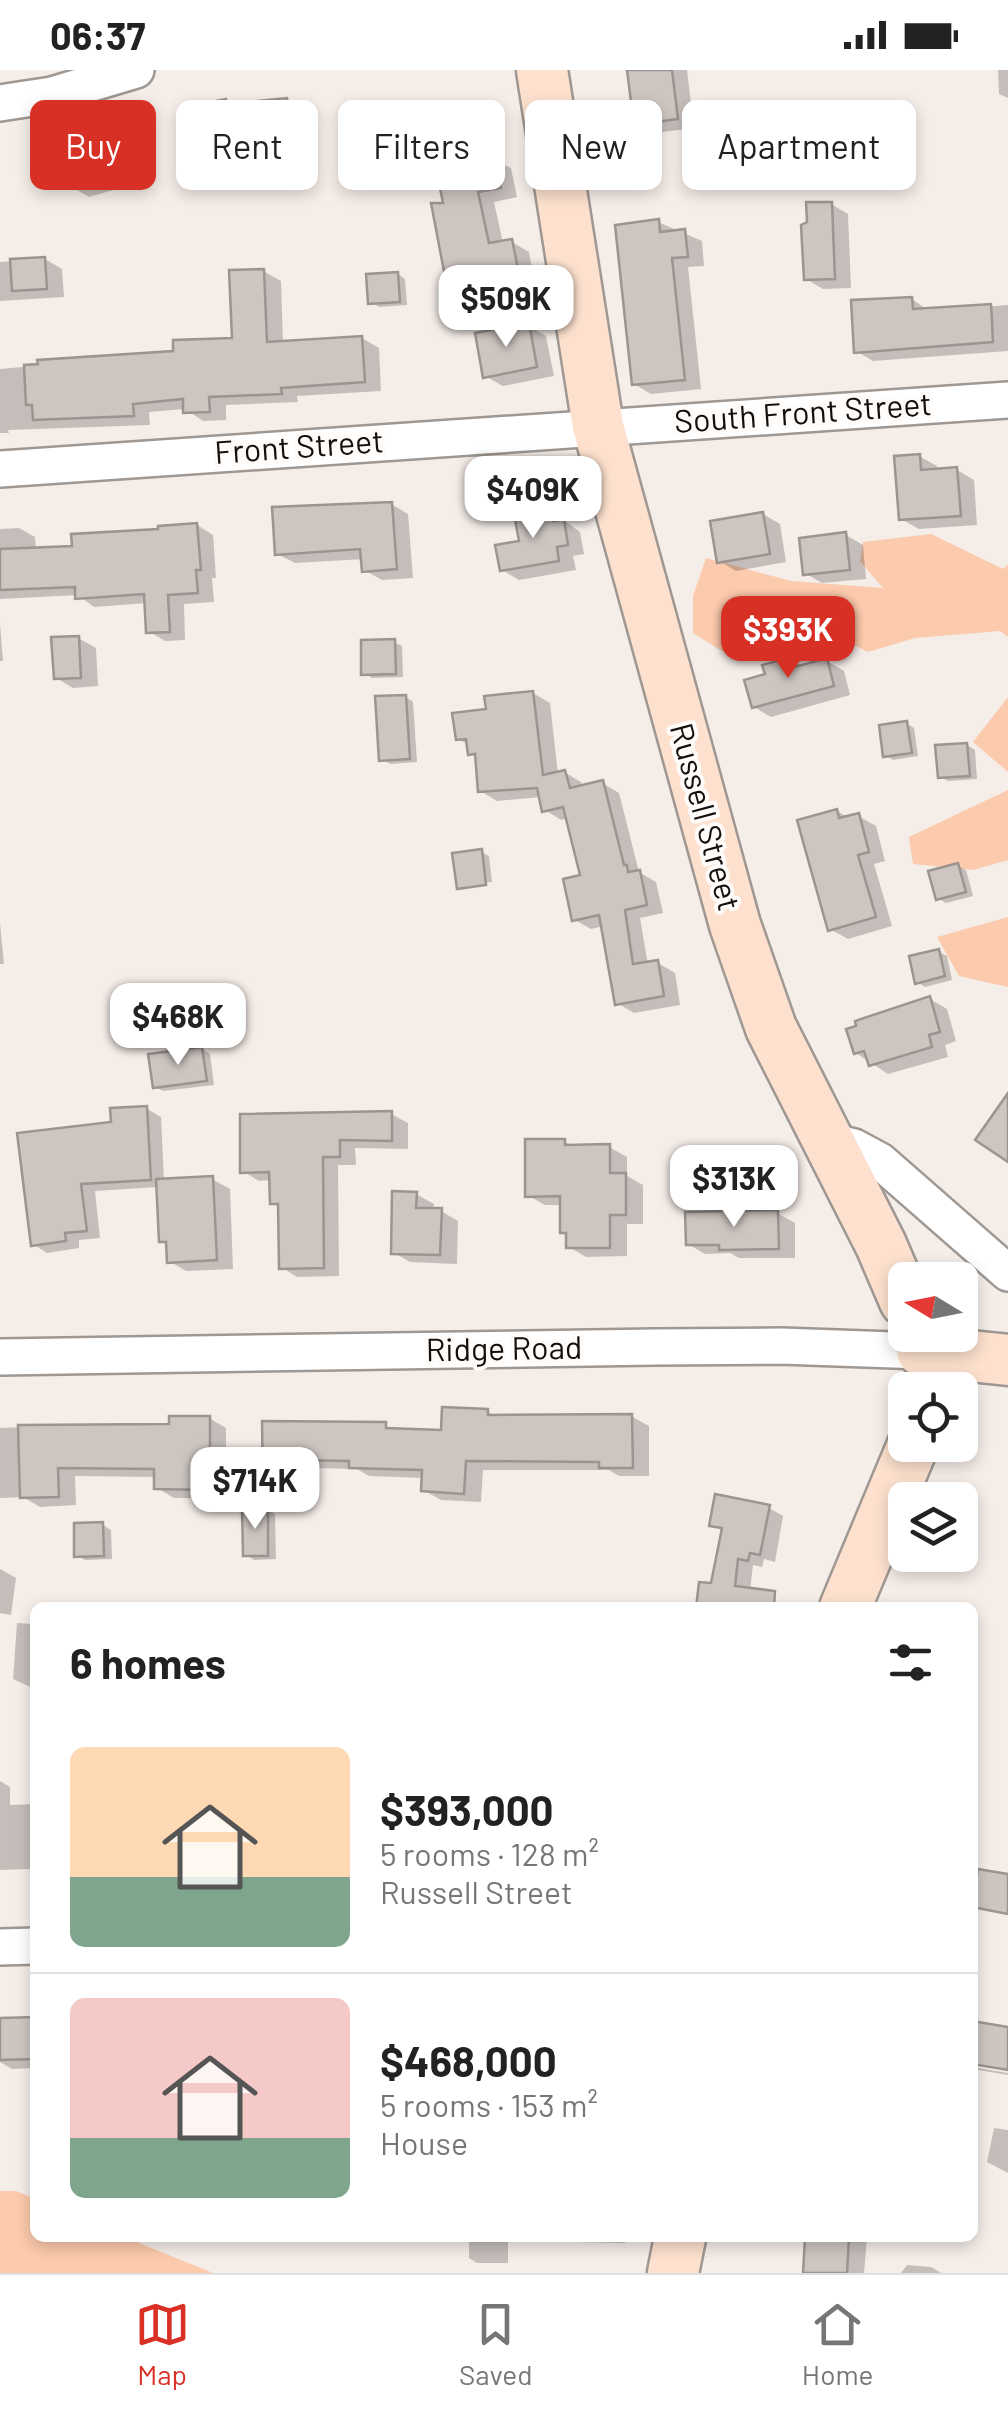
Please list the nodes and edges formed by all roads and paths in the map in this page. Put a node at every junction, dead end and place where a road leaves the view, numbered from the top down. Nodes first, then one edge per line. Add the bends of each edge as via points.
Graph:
1 (136, 70) edge
2 (542, 70) edge
3 (0, 103) edge
4 (1008, 400) edge
5 (598, 426) junction
6 (0, 469) edge
7 (826, 1140) junction
8 (888, 1262) edge
9 (1008, 1273) edge
10 (0, 1357) edge
11 (921, 1359) edge
12 (1008, 1360) edge
13 (906, 1462) edge
14 (848, 1602) edge
15 (30, 1946) edge
16 (0, 1947) edge
17 (679, 2242) edge
18 (673, 2273) edge

1 - 3 street
2 - 5 main road, Russell Street
4 - 5 street, South Front Street
5 - 6 street, Front Street
5 - 7 main road, Russell Street via 754,987
7 - 8 main road, Russell Street
7 - 9 street via 880,1161
10 - 11 street, Ridge Road via 798,1346
11 - 12 main road, Ridge Road
13 - 14 main road
15 - 16 street
17 - 18 main road

